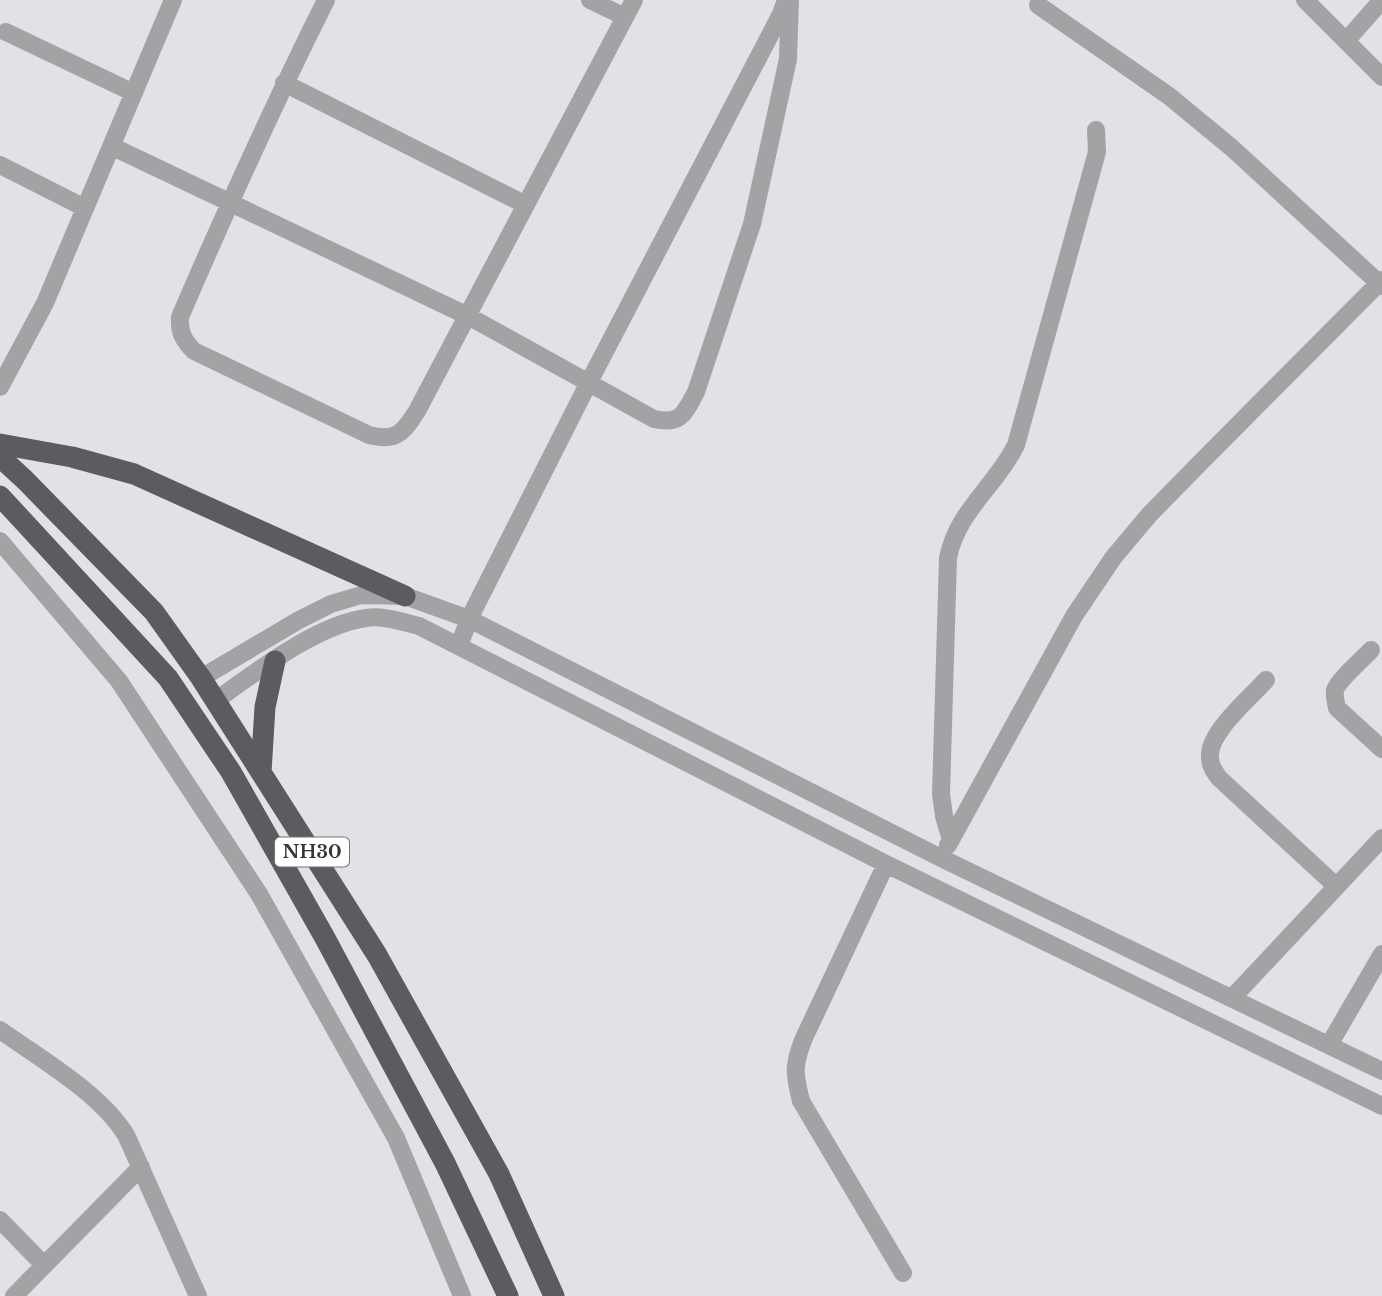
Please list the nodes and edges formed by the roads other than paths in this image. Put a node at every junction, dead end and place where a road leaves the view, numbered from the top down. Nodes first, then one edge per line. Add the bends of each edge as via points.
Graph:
1 (173, 0) edge
2 (326, 0) edge
3 (590, 0) edge
4 (634, 0) edge
5 (788, 0) edge
6 (1305, 0) edge
7 (1382, 0) edge
8 (1038, 5) dead end
9 (625, 17) junction
10 (6, 32) dead end
11 (1346, 41) junction
12 (1382, 77) edge
13 (284, 83) junction
14 (134, 93) junction
15 (1096, 130) dead end
16 (111, 146) junction
17 (0, 165) edge
18 (230, 202) junction
19 (526, 205) junction
20 (85, 208) junction
21 (1381, 283) edge
22 (468, 316) junction
23 (588, 384) junction
24 (0, 387) edge
25 (0, 444) edge
26 (0, 457) edge
27 (0, 496) edge
28 (0, 541) edge
29 (405, 596) junction
30 (469, 619) junction
31 (459, 646) junction
32 (1371, 650) dead end
33 (275, 660) junction
34 (201, 678) junction
35 (1266, 680) dead end
36 (215, 701) junction
37 (1382, 749) edge
38 (261, 772) junction
39 (1382, 838) edge
40 (951, 840) junction
41 (941, 858) junction
42 (886, 864) junction
43 (1336, 886) junction
44 (1382, 954) edge
45 (1232, 998) junction
46 (0, 1030) edge
47 (1329, 1045) junction
48 (1382, 1071) edge
49 (1382, 1106) edge
50 (141, 1167) junction
51 (0, 1220) edge
52 (44, 1265) junction
53 (903, 1273) dead end
54 (14, 1296) edge
55 (198, 1296) edge
56 (461, 1296) edge
57 (508, 1296) edge
58 (554, 1296) edge

1 - 14 street
2 - 13 street
3 - 9 street
4 - 9 street
5 - 23 street
5 - 23 street via 786,71 752,224 696,392 677,419 666,422
6 - 11 street
7 - 11 street
8 - 21 street via 1168,96
9 - 19 street
10 - 14 street
11 - 12 street
13 - 18 street
13 - 19 street
14 - 16 street
15 - 40 street via 1097,152 1016,445 961,521 948,558 942,794
16 - 18 street
16 - 20 street
17 - 20 street
18 - 22 street
18 - 22 street via 180,317 184,342 194,351 369,435 396,436 407,427
19 - 22 street
20 - 24 street via 45,303
21 - 40 street via 1149,515 1113,558 1067,628
22 - 23 street
23 - 30 street
25 - 29 highway via 134,474
26 - 34 highway, NH30 via 154,612
27 - 57 highway, NH30 via 168,678 231,772 326,938 445,1163
28 - 56 street via 119,681 259,894 396,1138
29 - 30 street
29 - 34 street via 360,595 331,604
30 - 31 street
30 - 41 street
31 - 33 street via 419,626 368,617 314,636
31 - 42 street
32 - 37 street via 1340,683 1335,698 1337,708
33 - 36 street
33 - 38 highway via 265,706
34 - 36 highway, NH30
35 - 43 street via 1215,736 1210,748 1212,767
36 - 38 highway, NH30
38 - 58 highway, NH30 via 377,955 437,1060 499,1174
39 - 43 street
40 - 41 street
41 - 45 street
42 - 49 street
42 - 53 street via 795,1061 801,1101
43 - 45 street
44 - 47 street
45 - 47 street
46 - 50 street via 109,1111
47 - 48 street
50 - 52 street
50 - 55 street
51 - 52 street
52 - 54 street

